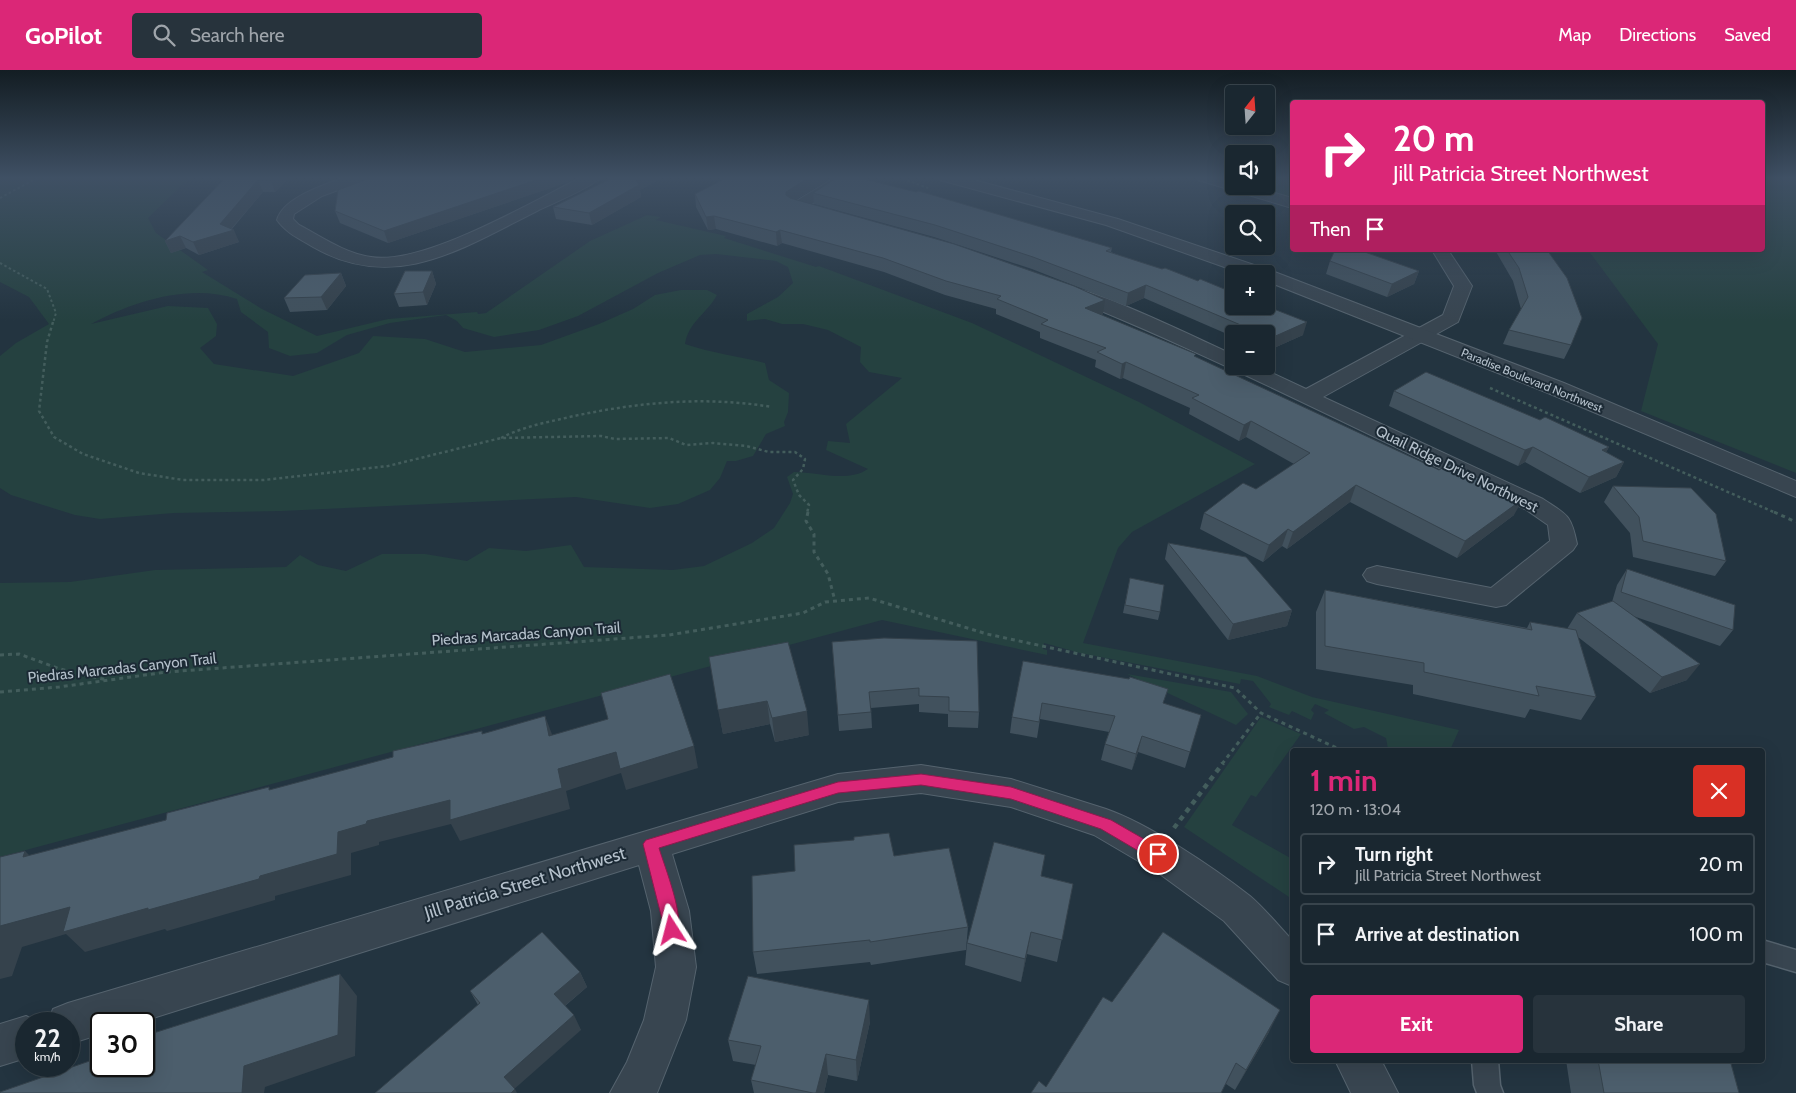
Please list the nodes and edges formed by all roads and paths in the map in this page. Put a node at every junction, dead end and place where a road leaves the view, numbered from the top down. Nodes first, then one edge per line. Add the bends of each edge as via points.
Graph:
1 (290, 225) edge
2 (496, 225) edge
3 (1120, 225) edge
4 (1441, 252) edge
5 (0, 263) edge
6 (1236, 265) edge
7 (1275, 278) edge
8 (1057, 286) edge
9 (1423, 335) junction
10 (1225, 359) edge
11 (1259, 375) edge
12 (1487, 386) dead end
13 (1307, 397) junction
14 (772, 407) dead end
15 (501, 438) junction
16 (1796, 490) edge
17 (1796, 522) edge
18 (1378, 575) dead end
19 (835, 601) junction
20 (0, 655) edge
21 (110, 680) junction
22 (0, 692) edge
23 (1261, 713) junction
24 (1337, 748) edge
25 (651, 844) junction
26 (1158, 854) junction
27 (1765, 952) edge
28 (1290, 961) edge
29 (1796, 961) edge
30 (80, 1020) edge
31 (15, 1040) edge
32 (0, 1045) edge
33 (1358, 1063) edge
34 (1485, 1063) edge
35 (632, 1093) edge
36 (1376, 1093) edge
37 (1490, 1093) edge

1 - 2 street via 354,259 374,263 434,254
3 - 6 street
4 - 9 street via 1463,286 1451,318
5 - 15 path via 47,289 56,313 47,342 39,411 54,437 83,454 139,473 183,480 264,480 388,466
7 - 9 street, Paradise Boulevard Northwest
8 - 10 street
9 - 13 street
9 - 16 street, Paradise Boulevard Northwest
11 - 13 street, Quail Ridge Drive Northwest
12 - 17 path
13 - 18 street, Quail Ridge Drive Northwest via 1534,504 1560,522 1564,544 1496,598
14 - 15 path via 728,399 652,402 521,428
15 - 19 path via 669,438 686,445 713,442 769,452 795,452 805,459 804,468 793,480 799,495 809,505 806,521 814,534 814,552 828,574
19 - 21 path, Piedras Marcadas Canyon Trail via 825,602 803,613 669,635 167,672
19 - 23 path, Piedras Marcadas Canyon Trail via 869,598 987,634 1235,688
20 - 21 path via 19,654 60,669
21 - 22 path, Piedras Marcadas Canyon Trail
23 - 24 path, Piedras Marcadas Canyon Trail
23 - 26 path via 1178,822
25 - 26 street, Jill Patricia Street Northwest via 838,788 921,779 1011,793 1106,824
25 - 30 street, Jill Patricia Street Northwest
25 - 35 street via 670,911 676,967 665,1020 642,1077
26 - 28 street, Jill Patricia Street Northwest via 1237,910
27 - 29 lane
31 - 32 street
33 - 36 street
34 - 37 lane

